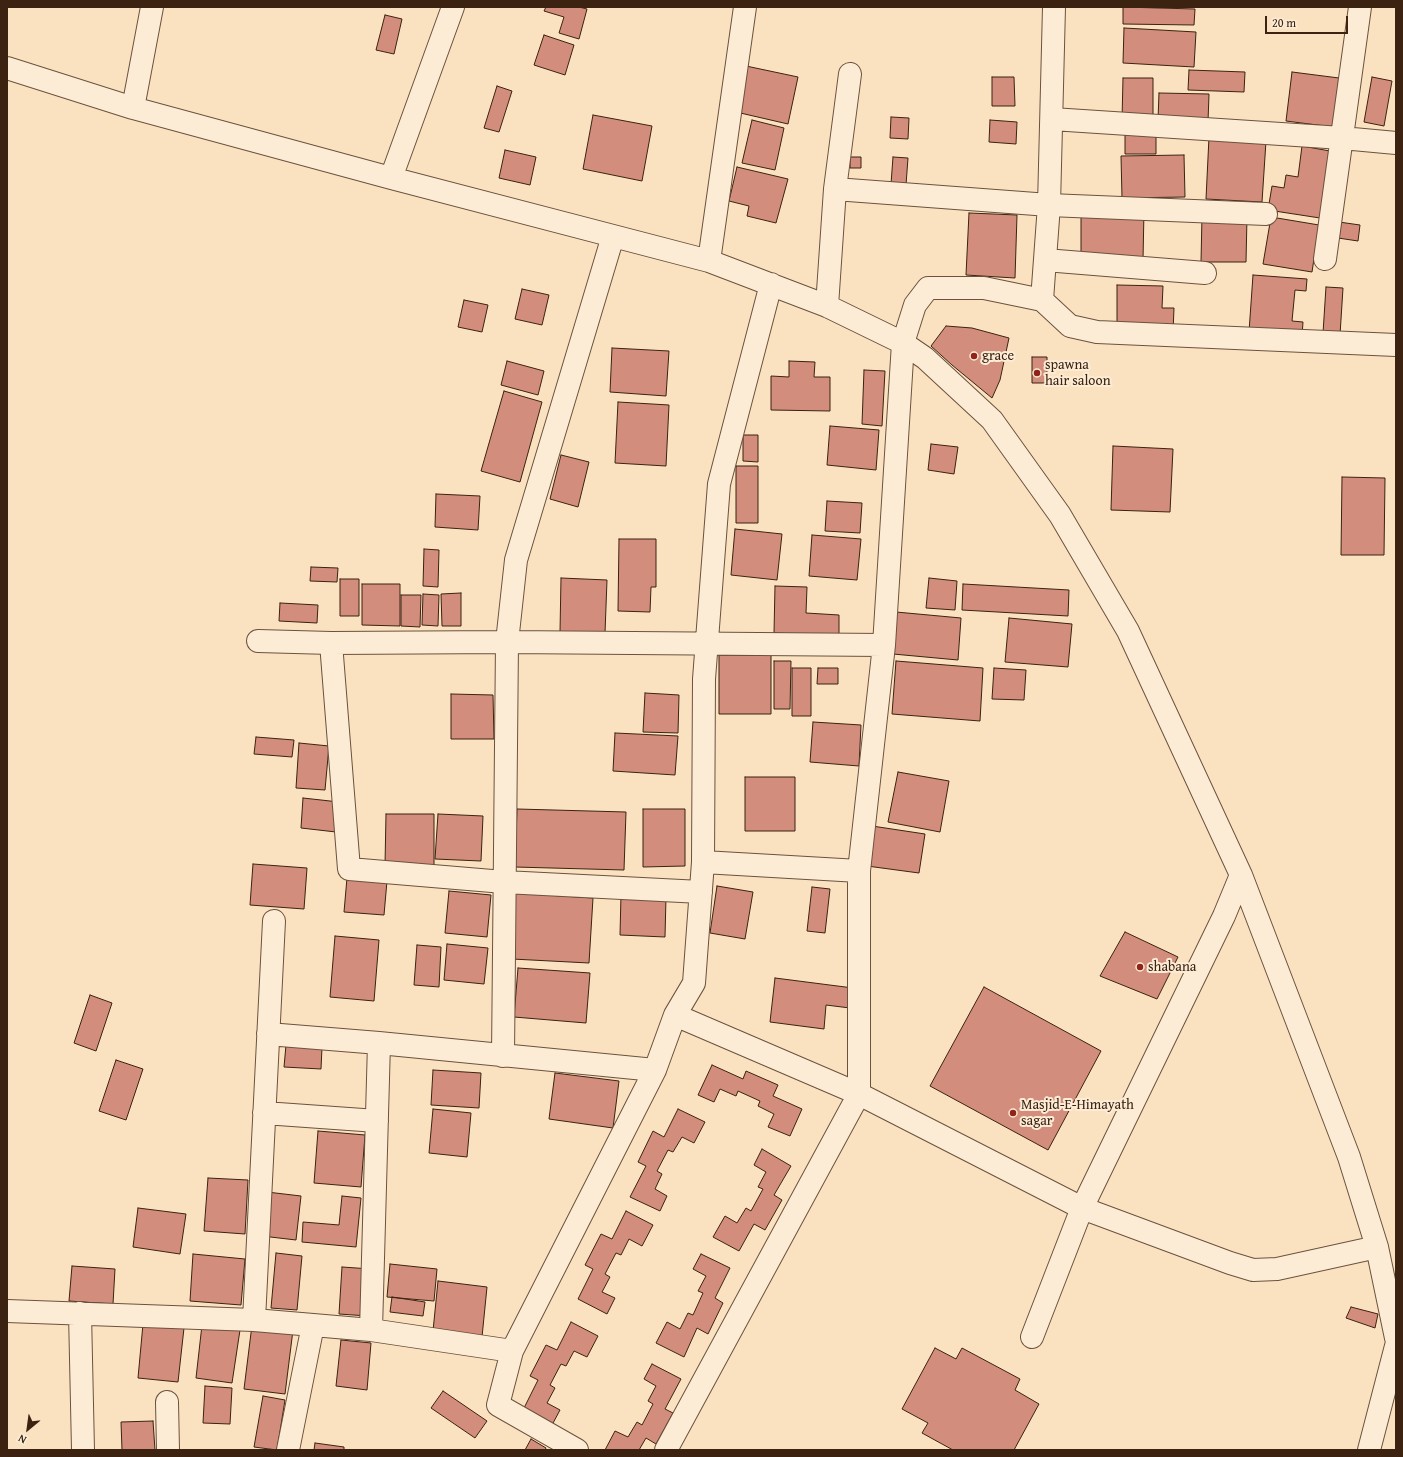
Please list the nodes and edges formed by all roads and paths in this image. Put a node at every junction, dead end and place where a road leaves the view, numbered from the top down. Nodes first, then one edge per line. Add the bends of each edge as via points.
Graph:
1 (152, 7) edge
2 (453, 7) edge
3 (745, 7) edge
4 (1054, 7) edge
5 (1360, 7) edge
6 (7, 68) edge
7 (850, 74) dead end
8 (133, 108) junction
9 (1052, 118) junction
10 (1342, 138) junction
11 (1396, 143) edge
12 (391, 178) junction
13 (835, 189) junction
14 (1049, 205) junction
15 (1266, 214) dead end
16 (613, 236) junction
17 (1325, 259) dead end
18 (1045, 260) junction
19 (709, 261) junction
20 (1205, 273) dead end
21 (771, 284) junction
22 (1042, 300) junction
23 (827, 306) junction
24 (903, 343) junction
25 (1396, 345) edge
26 (258, 640) dead end
27 (508, 642) junction
28 (331, 644) junction
29 (706, 644) junction
30 (884, 645) junction
31 (703, 862) junction
32 (859, 871) junction
33 (1241, 875) junction
34 (504, 882) junction
35 (701, 892) junction
36 (274, 921) dead end
37 (675, 1015) junction
38 (268, 1034) junction
39 (379, 1043) junction
40 (503, 1056) junction
41 (654, 1070) junction
42 (859, 1094) junction
43 (264, 1113) junction
44 (377, 1121) junction
45 (1082, 1208) junction
46 (1377, 1247) junction
47 (7, 1311) edge
48 (80, 1313) junction
49 (254, 1320) junction
50 (313, 1325) junction
51 (371, 1330) junction
52 (1032, 1337) dead end
53 (1396, 1338) edge
54 (1396, 1346) edge
55 (512, 1351) junction
56 (167, 1402) dead end
57 (83, 1450) edge
58 (168, 1450) edge
59 (288, 1450) edge
60 (578, 1450) edge
61 (666, 1450) edge
62 (1369, 1450) edge

1 - 8 street
2 - 12 street
3 - 19 street
4 - 9 street
5 - 10 street
6 - 8 street
7 - 13 street
8 - 12 street
9 - 10 street
9 - 14 street
10 - 11 street
10 - 17 street
12 - 16 street
13 - 14 street
13 - 23 street
14 - 15 street
14 - 18 street
16 - 19 street
16 - 27 street via 516,560
18 - 20 street
18 - 22 street
19 - 21 street
21 - 23 street
21 - 29 street via 718,484
22 - 24 street via 984,288 928,288 915,305
22 - 25 street via 1070,326 1097,332
23 - 24 street
24 - 30 street
24 - 33 street via 925,358 992,420 1060,515 1128,631
26 - 28 street
27 - 28 street
27 - 29 street
27 - 34 street
28 - 34 street via 349,869
29 - 30 street
29 - 31 street
30 - 32 street
31 - 32 street
31 - 35 street
32 - 42 street
33 - 45 street via 1224,916
33 - 46 street via 1348,1157
34 - 35 street
34 - 40 street
35 - 37 street via 694,983
36 - 38 street
37 - 41 street
37 - 42 street
38 - 39 street
38 - 43 street
39 - 40 street
39 - 44 street
40 - 41 street
41 - 55 street
42 - 45 street
42 - 61 street
43 - 44 street
43 - 49 street
44 - 51 street
45 - 46 street via 1253,1270 1277,1269
45 - 52 street
46 - 53 street
47 - 48 street
48 - 49 street
48 - 57 street
49 - 50 street
50 - 51 street
50 - 59 street
51 - 55 street
54 - 62 street
55 - 60 street via 498,1405
56 - 58 street

